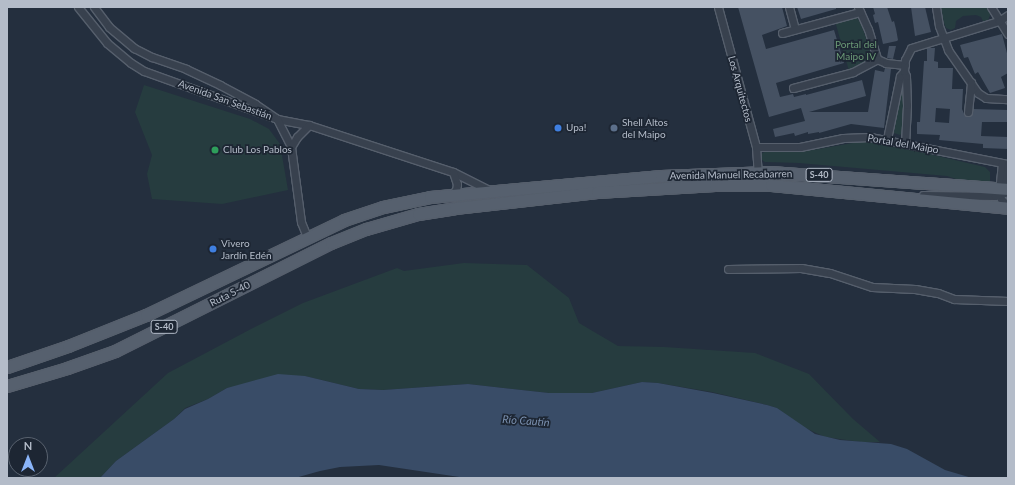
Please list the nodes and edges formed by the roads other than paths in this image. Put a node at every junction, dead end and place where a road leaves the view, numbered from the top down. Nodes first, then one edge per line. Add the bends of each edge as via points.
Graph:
1 (78, 7) edge
2 (94, 7) edge
3 (718, 7) edge
4 (789, 7) edge
5 (936, 7) edge
6 (991, 7) edge
7 (859, 9) edge
8 (1008, 15) edge
9 (999, 21) junction
10 (795, 29) junction
11 (782, 33) dead end
12 (1008, 34) edge
13 (942, 38) junction
14 (877, 59) junction
15 (904, 68) junction
16 (971, 82) junction
17 (793, 88) dead end
18 (1008, 99) edge
19 (968, 112) dead end
20 (277, 120) junction
21 (309, 125) junction
22 (887, 139) junction
23 (906, 144) junction
24 (291, 147) junction
25 (756, 147) junction
26 (1006, 164) edge
27 (453, 172) junction
28 (758, 173) junction
29 (489, 190) junction
30 (1003, 190) edge
31 (454, 194) junction
32 (887, 197) junction
33 (1008, 207) edge
34 (455, 208) joint
35 (307, 237) junction
36 (314, 251) junction
37 (728, 269) dead end
38 (1008, 301) edge
39 (7, 367) edge
40 (7, 386) edge

1 - 20 street, Avenida San Sebastián via 106,43 144,71
2 - 20 street, Avenida San Sebastián via 113,31 138,50 220,85
3 - 25 street, Los Arquitectos
4 - 10 street
5 - 13 street
6 - 9 street
7 - 10 street
7 - 14 street
8 - 9 street
9 - 12 street
9 - 13 street
10 - 11 street
13 - 15 street via 911,48
13 - 16 street
14 - 15 street
14 - 17 street via 853,72
15 - 22 street via 900,76
15 - 23 street via 907,105
16 - 18 street via 981,96
16 - 19 street
20 - 21 street
20 - 24 street
21 - 24 street
21 - 27 street
22 - 23 street, Portal del Maipo
22 - 25 street, Portal del Maipo via 870,136 843,138 800,147
23 - 26 street, Portal del Maipo
24 - 35 street via 301,222
25 - 28 street, Los Arquitectos
26 - 30 street, Portal del Maipo
27 - 29 street
27 - 31 street via 457,184
28 - 29 main road, Avenida Manuel Recabarren / S-40 via 661,176
28 - 30 main road, Avenida Manuel Recabarren / S-40 via 809,174
29 - 31 main road, Avenida Manuel Recabarren / S-40
30 - 32 street via 996,196
30 - 33 street
31 - 35 main road, Ruta S-40 / S-40 via 383,207 344,220
32 - 33 main road, Avenida Manuel Recabarren / S-40
32 - 34 main road, Avenida Manuel Recabarren / S-40 via 770,185 715,185 597,192
34 - 36 main road, Ruta S-40 / S-40 via 400,218
35 - 36 main road
35 - 39 main road, Ruta S-40 / S-40 via 146,315
36 - 40 main road, Ruta S-40 / S-40 via 114,351
37 - 38 street via 801,268 872,286 915,289 954,299

